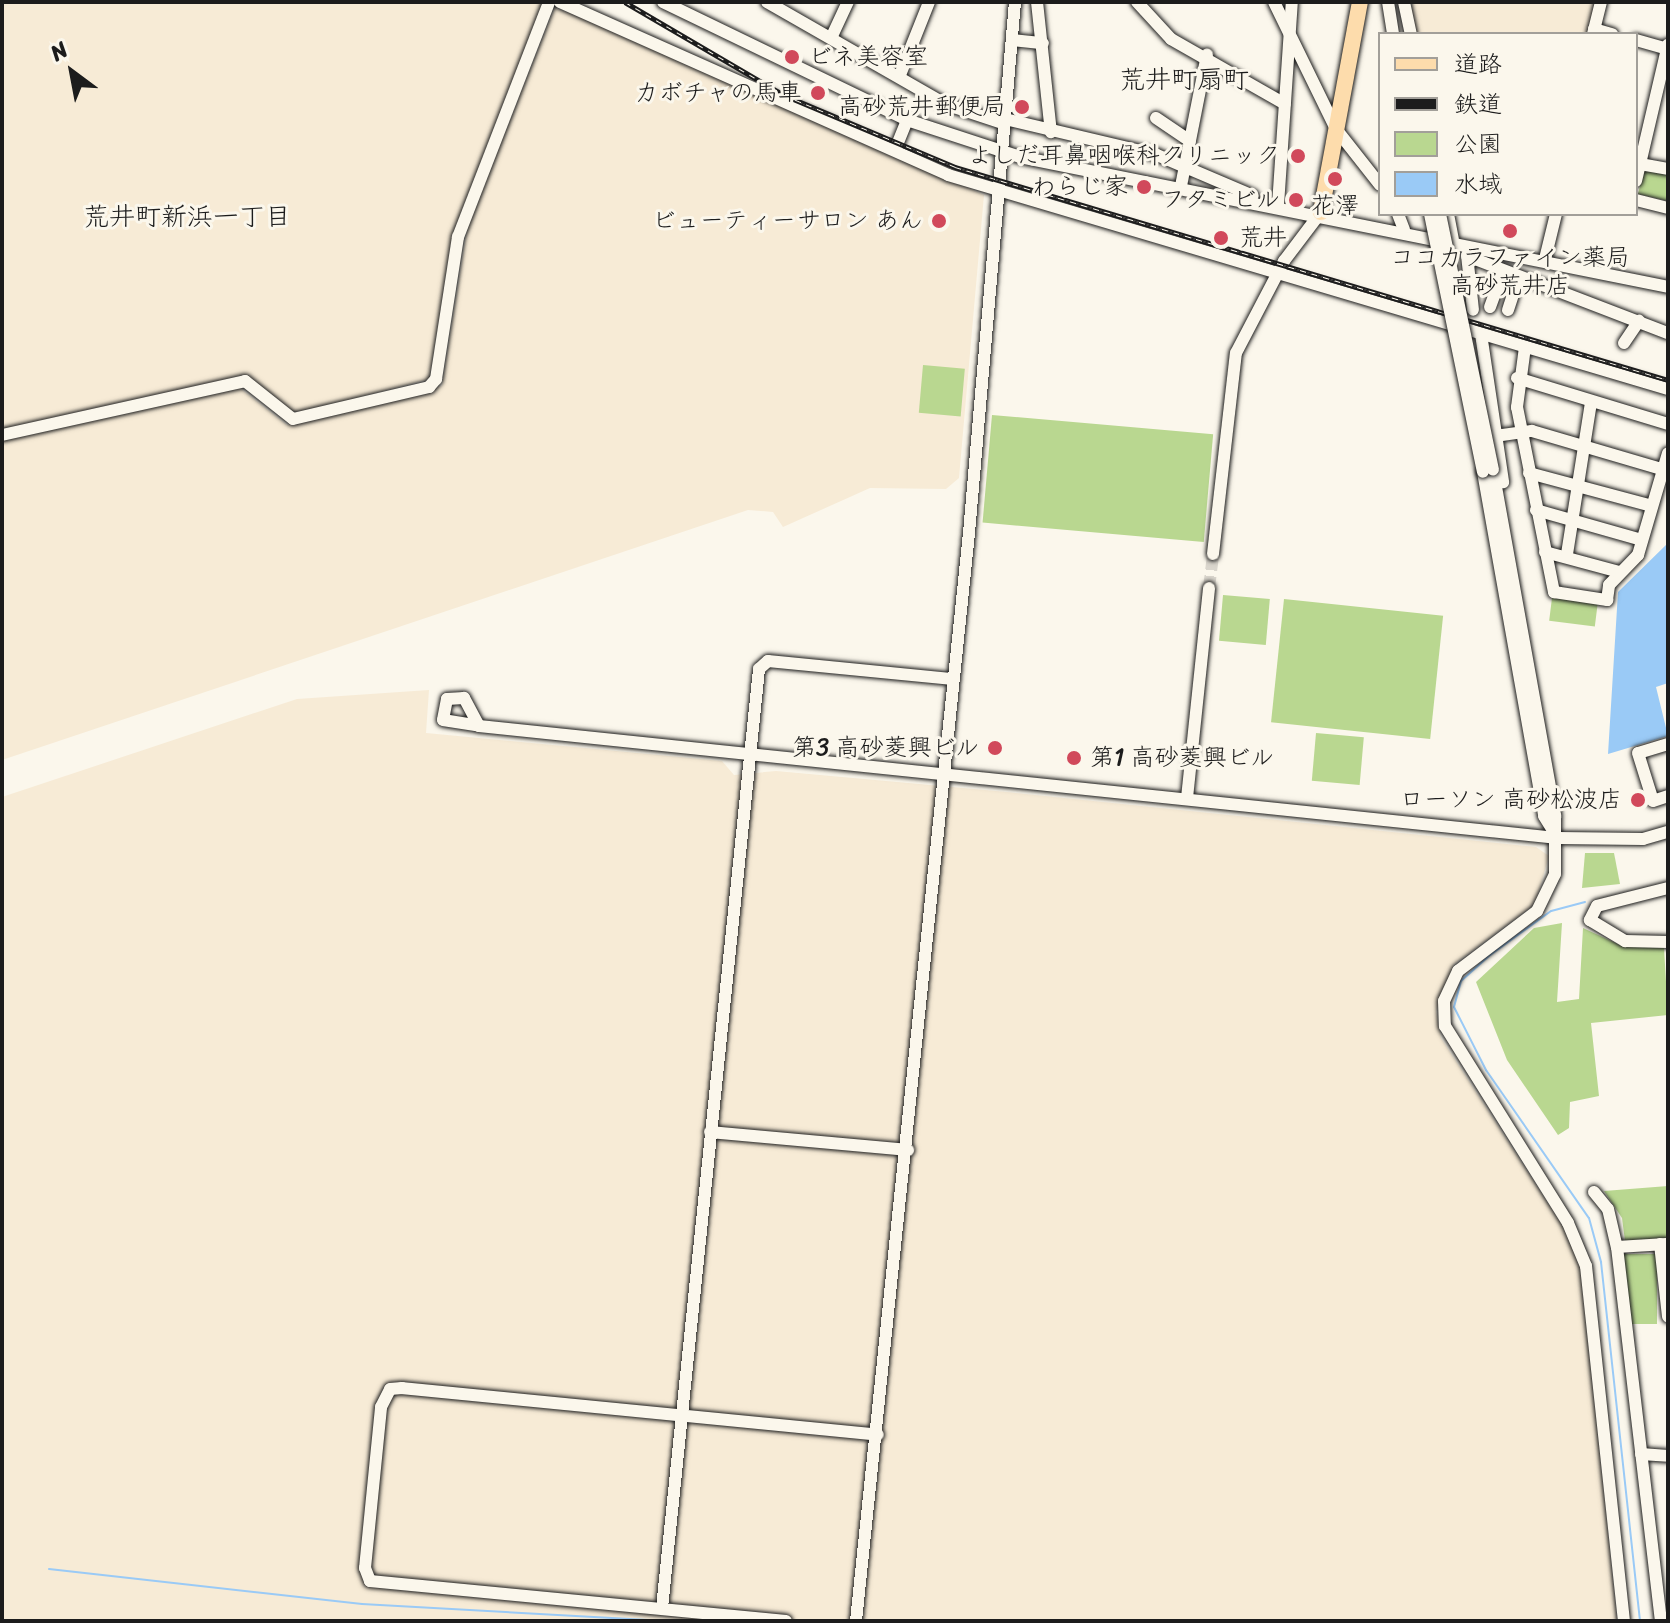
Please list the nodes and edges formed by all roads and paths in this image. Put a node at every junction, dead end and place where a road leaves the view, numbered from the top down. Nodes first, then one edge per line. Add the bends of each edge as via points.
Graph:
1 (549, 2) edge
2 (560, 2) edge
3 (663, 2) edge
4 (767, 2) edge
5 (800, 2) edge
6 (848, 2) edge
7 (1015, 2) edge
8 (1037, 2) edge
9 (1137, 2) edge
10 (1274, 2) edge
11 (1292, 2) edge
12 (1360, 2) edge
13 (1388, 2) edge
14 (1401, 2) edge
15 (1601, 2) edge
16 (923, 8) edge
17 (792, 15) junction
18 (1393, 32) edge
19 (1403, 32) edge
20 (1410, 32) edge
21 (1593, 32) edge
22 (1289, 34) junction
23 (832, 36) junction
24 (1012, 40) junction
25 (1638, 40) edge
26 (1043, 43) junction
27 (1668, 48) edge
28 (1207, 55) junction
29 (900, 75) junction
30 (1285, 104) junction
31 (1156, 118) dead end
32 (907, 120) junction
33 (1005, 122) junction
34 (1336, 129) junction
35 (1051, 132) junction
36 (1190, 141) junction
37 (895, 150) junction
38 (1003, 152) junction
39 (1185, 163) junction
40 (1640, 164) junction
41 (1667, 165) edge
42 (1638, 172) edge
43 (1378, 182) edge
44 (1181, 186) junction
45 (999, 191) junction
46 (1638, 200) edge
47 (1272, 204) junction
48 (1668, 208) edge
49 (1321, 212) junction
50 (1399, 216) edge
51 (1430, 216) edge
52 (1440, 216) edge
53 (1448, 216) edge
54 (1556, 216) edge
55 (1404, 230) junction
56 (1453, 239) junction
57 (1468, 242) junction
58 (1467, 256) junction
59 (1545, 259) junction
60 (1277, 273) junction
61 (1502, 274) junction
62 (1518, 279) junction
63 (1668, 287) edge
64 (1490, 307) dead end
65 (1473, 310) dead end
66 (1508, 310) dead end
67 (1639, 321) junction
68 (1668, 333) edge
69 (1481, 334) junction
70 (1622, 342) dead end
71 (1525, 347) junction
72 (1517, 378) junction
73 (1668, 389) edge
74 (1591, 402) junction
75 (1668, 424) edge
76 (1520, 431) junction
77 (2, 435) edge
78 (1495, 436) junction
79 (1581, 445) junction
80 (1668, 453) edge
81 (1666, 470) edge
82 (1488, 471) junction
83 (1529, 473) junction
84 (1580, 485) junction
85 (1652, 506) junction
86 (1536, 510) junction
87 (1574, 520) junction
88 (1642, 540) junction
89 (1545, 552) junction
90 (1213, 554) tunnel mouth
91 (1567, 554) junction
92 (1619, 572) junction
93 (1209, 588) tunnel mouth
94 (1532, 669) junction
95 (953, 679) junction
96 (479, 726) junction
97 (1668, 744) edge
98 (750, 754) junction
99 (945, 776) junction
100 (1668, 796) edge
101 (1187, 798) junction
102 (1668, 832) edge
103 (1558, 838) junction
104 (1668, 888) edge
105 (1668, 943) edge
106 (710, 1132) junction
107 (908, 1150) junction
108 (1594, 1192) dead end
109 (1664, 1244) edge
110 (1617, 1247) junction
111 (1668, 1317) edge
112 (682, 1418) junction
113 (878, 1435) junction
114 (1641, 1454) junction
115 (1668, 1456) edge
116 (662, 1608) junction
117 (786, 1621) edge
118 (856, 1621) edge
119 (1624, 1621) edge
120 (1661, 1621) edge

1 - 77 street via 458,237 436,379 429,387 293,419 245,381
2 - 37 street
3 - 32 street
4 - 17 street
5 - 17 street
6 - 23 street
7 - 24 street
8 - 26 street
9 - 28 street via 1171,39
10 - 22 street
11 - 22 street
12 - 34 main road
13 - 18 street
14 - 19 street
14 - 20 street
15 - 21 street
16 - 29 street
17 - 23 street
22 - 30 street
22 - 34 street
23 - 29 street
24 - 26 street
24 - 33 street
25 - 27 street
26 - 35 street
27 - 40 street
28 - 30 street
28 - 36 street
29 - 33 street via 945,104
30 - 47 street
31 - 36 street
32 - 37 street
32 - 38 street
33 - 35 street
33 - 38 street
34 - 43 street
34 - 49 main road
35 - 39 street
36 - 39 street
37 - 45 street
38 - 44 street
38 - 45 street
39 - 44 street
39 - 47 street
40 - 41 street
40 - 42 street
44 - 47 street
45 - 60 street
45 - 95 street
46 - 48 street
47 - 49 street
49 - 55 street
49 - 60 street
50 - 55 street
51 - 82 street, bridge
52 - 82 street, bridge
53 - 56 street
54 - 59 street
55 - 56 street
56 - 57 street
57 - 58 street
57 - 59 street
58 - 61 street
58 - 65 street
59 - 63 street
60 - 69 street
60 - 90 street via 1236,353
61 - 62 street
61 - 64 street
62 - 66 street
62 - 67 street
67 - 68 street
67 - 70 street
69 - 71 street
69 - 78 street
71 - 72 street
71 - 73 street
72 - 74 street
72 - 76 street
74 - 75 street
74 - 79 street
76 - 78 street
76 - 79 street
76 - 83 street
78 - 94 street
79 - 81 street
79 - 84 street
80 - 81 street
81 - 85 street
82 - 94 street
82 - 103 street via 1544,816
83 - 84 street
83 - 86 street
84 - 85 street
84 - 87 street
85 - 88 street
86 - 87 street
86 - 89 street
87 - 88 street
87 - 91 street
88 - 92 street
89 - 91 street
89 - 92 street via 1561,596 1607,600
91 - 92 street
93 - 101 street
94 - 103 street
95 - 98 street via 768,661 759,669
95 - 99 street
96 - 96 street via 443,720 443,707 455,696
96 - 98 street
97 - 100 street via 1638,753 1653,801
98 - 99 street
98 - 106 street
99 - 101 street
99 - 107 street
101 - 103 street
102 - 103 street via 1643,839
103 - 119 street via 1546,899 1458,971 1444,1001 1445,1026 1568,1223 1586,1266
104 - 105 street via 1590,913 1593,926 1625,941
106 - 107 street
106 - 112 street
107 - 113 street
108 - 110 street via 1608,1209
109 - 110 street
109 - 111 street
110 - 114 street
112 - 113 street
112 - 116 street
112 - 116 street via 402,1388 390,1389 381,1407 365,1568 370,1581
113 - 118 street
114 - 115 street
114 - 120 street
116 - 117 street

